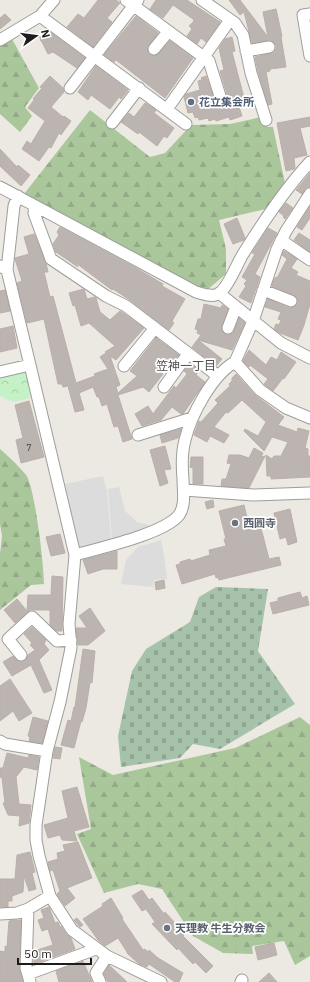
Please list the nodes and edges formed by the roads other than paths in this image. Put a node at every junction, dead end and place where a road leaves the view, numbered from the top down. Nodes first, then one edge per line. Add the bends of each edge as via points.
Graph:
1 (54, 0) edge
2 (202, 0) edge
3 (132, 2) edge
4 (310, 14) edge
5 (40, 16) junction
6 (230, 20) junction
7 (168, 32) junction
8 (0, 40) edge
9 (268, 47) dead end
10 (154, 49) dead end
11 (246, 51) junction
12 (95, 56) junction
13 (310, 56) edge
14 (204, 57) junction
15 (70, 88) dead end
16 (139, 88) junction
17 (220, 96) dead end
18 (167, 109) junction
19 (266, 120) dead end
20 (112, 123) dead end
21 (186, 124) dead end
22 (310, 162) edge
23 (0, 187) edge
24 (310, 194) edge
25 (18, 196) junction
26 (35, 206) junction
27 (281, 240) junction
28 (310, 260) edge
29 (3, 268) edge
30 (263, 290) junction
31 (219, 293) junction
32 (291, 301) dead end
33 (236, 307) junction
34 (253, 321) junction
35 (155, 328) junction
36 (228, 328) dead end
37 (305, 352) edge
38 (188, 354) junction
39 (310, 358) edge
40 (235, 362) junction
41 (30, 365) junction
42 (124, 366) dead end
43 (0, 372) edge
44 (218, 376) junction
45 (164, 387) dead end
46 (192, 418) junction
47 (310, 418) edge
48 (138, 435) dead end
49 (184, 490) junction
50 (310, 493) edge
51 (75, 555) junction
52 (71, 640) junction
53 (21, 655) dead end
54 (0, 741) edge
55 (47, 751) junction
56 (50, 896) junction
57 (28, 909) junction
58 (0, 914) edge
59 (96, 949) junction
60 (107, 956) junction
61 (29, 978) edge
62 (100, 982) edge
63 (160, 982) edge

1 - 5 street
2 - 6 street
3 - 7 street
3 - 12 street
4 - 13 street via 303,15
5 - 8 street
5 - 12 street
6 - 11 street via 243,35
6 - 14 street
7 - 10 street
7 - 14 street
9 - 11 street
11 - 19 street
12 - 15 street
12 - 16 street
14 - 17 street via 209,61
14 - 18 street
16 - 18 street
16 - 20 street
18 - 21 street
22 - 31 street via 278,201
23 - 25 street
24 - 27 street
25 - 26 street
25 - 29 street
26 - 31 street via 196,292 209,295
26 - 35 street via 34,212 51,259 106,296 126,306
27 - 28 street
27 - 30 street
29 - 41 street
30 - 32 street
30 - 34 street
31 - 33 street
33 - 34 street
33 - 36 street
34 - 37 street via 281,342
34 - 40 street
35 - 38 street
35 - 42 street
37 - 39 street
38 - 44 street
38 - 45 street
40 - 44 street
40 - 47 street via 260,390 286,408
41 - 43 street
41 - 51 street
44 - 46 street
46 - 48 street
46 - 49 street via 185,441
49 - 50 street via 253,495
49 - 51 street via 184,500 179,514 168,524 131,539
51 - 52 street
52 - 53 street via 57,641 32,617 8,639
52 - 55 street via 60,702
54 - 55 street
55 - 56 street via 36,822 36,840
56 - 57 street
56 - 59 street via 72,930
57 - 58 street via 17,913
57 - 61 street via 26,968
59 - 60 street
59 - 61 street
60 - 62 street via 96,973
60 - 63 street

